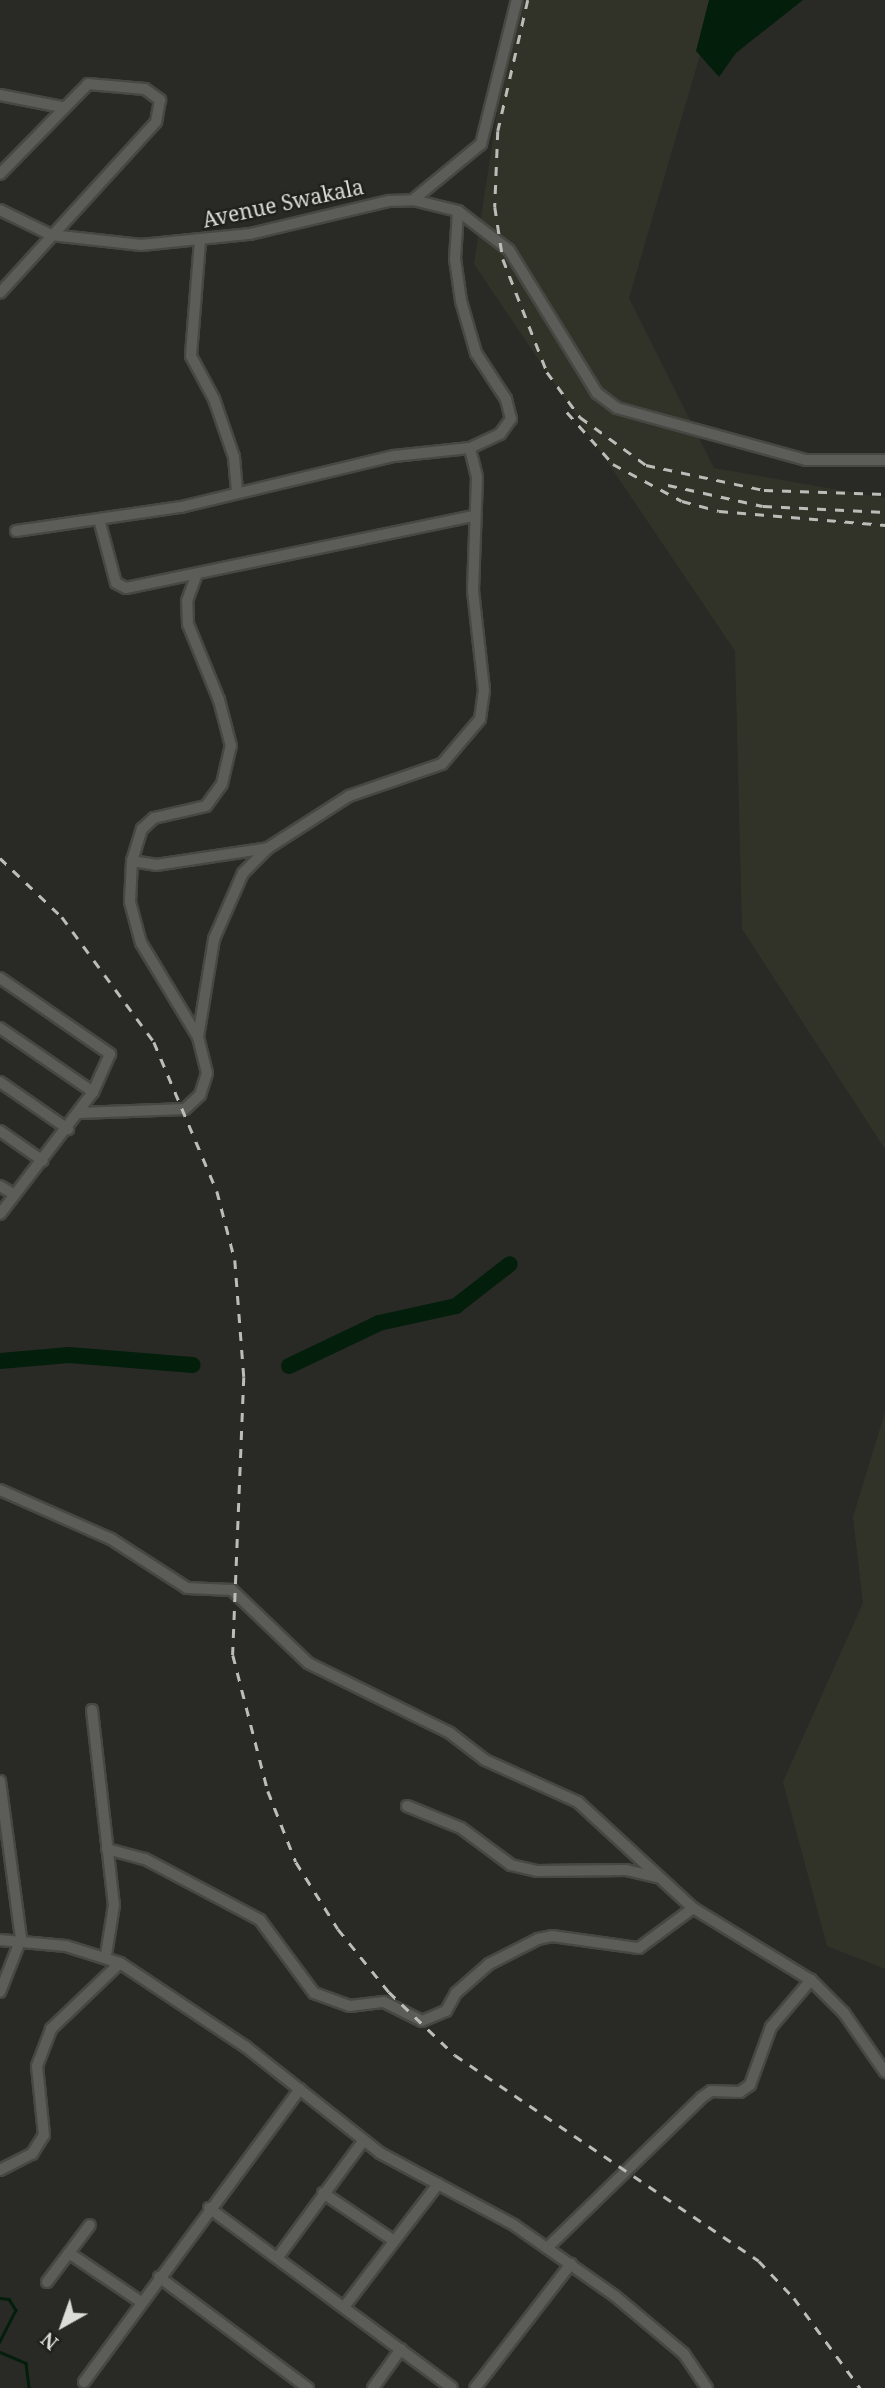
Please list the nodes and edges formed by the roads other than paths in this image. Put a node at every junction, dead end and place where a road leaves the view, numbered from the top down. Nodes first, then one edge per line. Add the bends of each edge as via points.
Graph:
1 (517, 0) edge
2 (0, 95) edge
3 (62, 107) junction
4 (0, 174) edge
5 (412, 200) junction
6 (0, 210) edge
7 (458, 211) junction
8 (51, 235) junction
9 (200, 241) junction
10 (0, 293) edge
11 (470, 448) junction
12 (885, 460) edge
13 (237, 493) junction
14 (473, 516) junction
15 (100, 523) junction
16 (16, 531) dead end
17 (196, 576) junction
18 (268, 848) junction
19 (132, 861) junction
20 (0, 978) edge
21 (0, 1028) edge
22 (198, 1037) junction
23 (0, 1082) edge
24 (93, 1092) junction
25 (79, 1112) junction
26 (68, 1129) junction
27 (0, 1131) edge
28 (43, 1161) junction
29 (0, 1186) edge
30 (15, 1195) junction
31 (0, 1214) edge
32 (0, 1490) edge
33 (92, 1710) dead end
34 (0, 1781) edge
35 (407, 1806) dead end
36 (107, 1849) junction
37 (657, 1877) junction
38 (693, 1908) junction
39 (21, 1939) junction
40 (0, 1940) edge
41 (106, 1955) junction
42 (120, 1963) junction
43 (811, 1980) junction
44 (0, 1992) edge
45 (885, 2072) edge
46 (300, 2089) junction
47 (364, 2140) junction
48 (0, 2170) edge
49 (438, 2184) junction
50 (323, 2193) junction
51 (209, 2208) junction
52 (90, 2225) dead end
53 (393, 2239) junction
54 (547, 2248) junction
55 (69, 2253) junction
56 (278, 2257) junction
57 (571, 2264) junction
58 (159, 2277) junction
59 (47, 2282) dead end
60 (141, 2302) junction
61 (344, 2307) junction
62 (401, 2349) junction
63 (83, 2382) dead end
64 (308, 2388) edge
65 (373, 2388) edge
66 (452, 2388) edge
67 (475, 2388) edge
68 (707, 2388) edge

1 - 5 street via 481,144
2 - 3 street
3 - 4 street
3 - 8 street via 88,84 101,83 145,89 160,100 162,111
5 - 7 street
5 - 9 street, Avenue Swakala
6 - 8 street, Avenue Swakala
7 - 11 street via 455,258 461,302 476,353 506,399 510,419 500,434
7 - 12 street via 509,250 597,393 617,408 806,460
8 - 9 street, Avenue Swakala via 141,245
8 - 10 street
9 - 13 street via 191,356 214,399 234,457
11 - 13 street via 394,456
11 - 14 street via 477,477
13 - 15 street
14 - 17 street
14 - 18 street via 473,591 485,690 476,725 442,764 349,796
15 - 16 street
15 - 17 street via 119,587
17 - 19 street via 187,601 188,624 219,701 231,746 222,784 206,806 154,818 142,830
18 - 19 street via 156,865
18 - 22 street via 243,873 227,902 214,939
19 - 22 street via 130,902 141,943
20 - 24 street via 106,1049 109,1061
21 - 24 street
22 - 25 street via 207,1073 200,1095 185,1108
23 - 26 street
24 - 25 street
25 - 26 street
26 - 28 street
27 - 28 street
28 - 30 street
29 - 30 street
30 - 31 street
32 - 37 street via 111,1539 187,1588 226,1587 241,1595 299,1657 450,1733 485,1760 578,1801
33 - 36 street
34 - 39 street
35 - 37 street via 461,1828 512,1865 537,1871 626,1870
36 - 38 street via 145,1859 260,1920 314,1993 350,2006 384,2002 422,2021 446,2011 456,1993 489,1965 538,1939 552,1936 639,1948
36 - 41 street via 114,1905
37 - 38 street
38 - 43 street
39 - 40 street
39 - 41 street
39 - 44 street
41 - 42 street
42 - 46 street
42 - 48 street via 51,2029 37,2066 44,2135 32,2154
43 - 45 street via 844,2013
43 - 54 street via 771,2027 750,2085 701,2098
46 - 47 street
46 - 51 street
47 - 49 street
47 - 50 street
49 - 53 street
49 - 54 street
50 - 53 street
50 - 56 street
51 - 56 street
51 - 58 street
52 - 55 street
53 - 61 street
54 - 57 street
55 - 59 street
55 - 60 street
56 - 61 street
57 - 67 street
57 - 68 street via 655,2326
58 - 60 street
58 - 64 street
60 - 63 street
61 - 62 street
62 - 65 street
62 - 66 street

